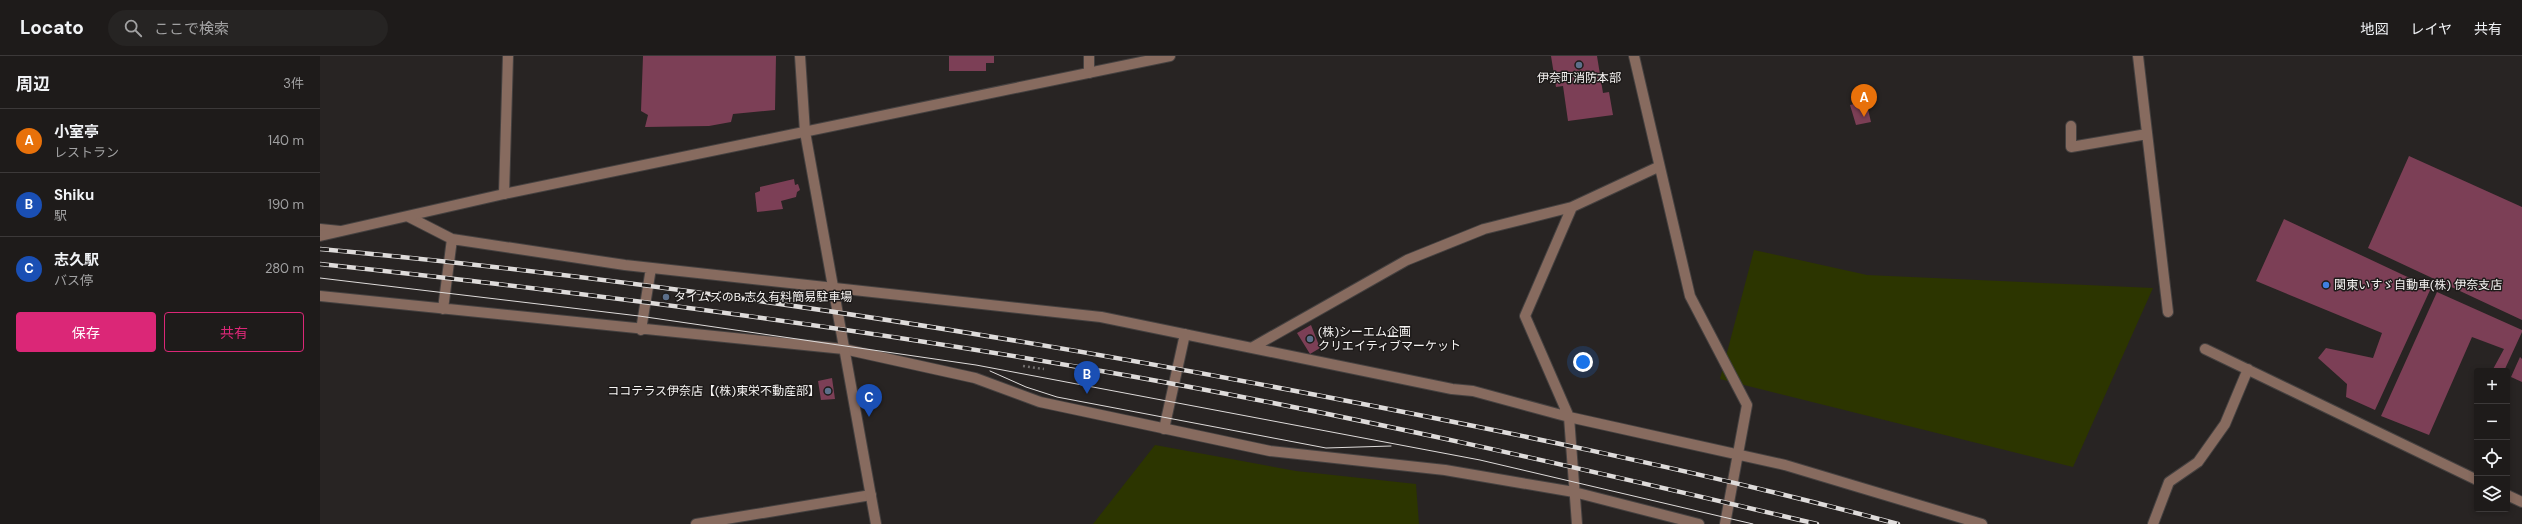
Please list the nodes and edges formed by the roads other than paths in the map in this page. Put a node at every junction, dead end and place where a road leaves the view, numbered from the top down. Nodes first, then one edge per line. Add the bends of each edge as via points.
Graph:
1 (508, 56) edge
2 (800, 56) edge
3 (1089, 56) edge
4 (1170, 56) edge
5 (1634, 56) edge
6 (2138, 56) edge
7 (1089, 73) junction
8 (2071, 126) dead end
9 (804, 132) junction
10 (2147, 134) junction
11 (1658, 167) junction
12 (504, 194) junction
13 (1572, 207) junction
14 (410, 217) junction
15 (320, 229) edge
16 (346, 231) junction
17 (320, 236) edge
18 (452, 238) junction
19 (651, 268) junction
20 (833, 290) junction
21 (320, 296) edge
22 (443, 309) junction
23 (2168, 312) dead end
24 (641, 330) junction
25 (1185, 334) junction
26 (1253, 347) junction
27 (2205, 349) dead end
28 (844, 350) junction
29 (2248, 369) junction
30 (1569, 417) junction
31 (1164, 428) junction
32 (1739, 453) junction
33 (2474, 479) edge
34 (1574, 492) junction
35 (871, 495) junction
36 (2510, 496) edge
37 (2522, 502) edge
38 (696, 524) edge
39 (876, 524) edge
40 (1577, 524) edge
41 (1699, 524) edge
42 (1725, 524) edge
43 (1982, 524) edge
44 (2153, 524) edge

1 - 12 street
2 - 9 street
3 - 7 street
4 - 7 street
5 - 11 street
6 - 10 street
7 - 9 street
8 - 10 street via 2071,147
9 - 12 street
9 - 20 street
10 - 23 street
11 - 13 street
11 - 32 street via 1690,296 1747,405
12 - 14 street
13 - 26 street via 1484,229 1407,260
13 - 30 street via 1526,316
14 - 16 street
14 - 18 street
15 - 16 street
16 - 17 street
18 - 19 street
18 - 22 street
19 - 20 street
19 - 24 street
20 - 25 street via 1101,317
20 - 28 street
21 - 22 street
22 - 24 street
24 - 28 street
25 - 26 street
25 - 31 street
26 - 30 street via 1452,389 1473,391
27 - 29 street
28 - 31 street via 975,378 1040,402
28 - 35 street
29 - 33 street
29 - 44 street via 2225,424 2198,462 2169,482
30 - 32 street
30 - 34 street
31 - 34 street via 1270,452 1445,470
32 - 42 street
32 - 43 street
34 - 40 street
34 - 41 street
35 - 38 street
35 - 39 street
36 - 37 street

